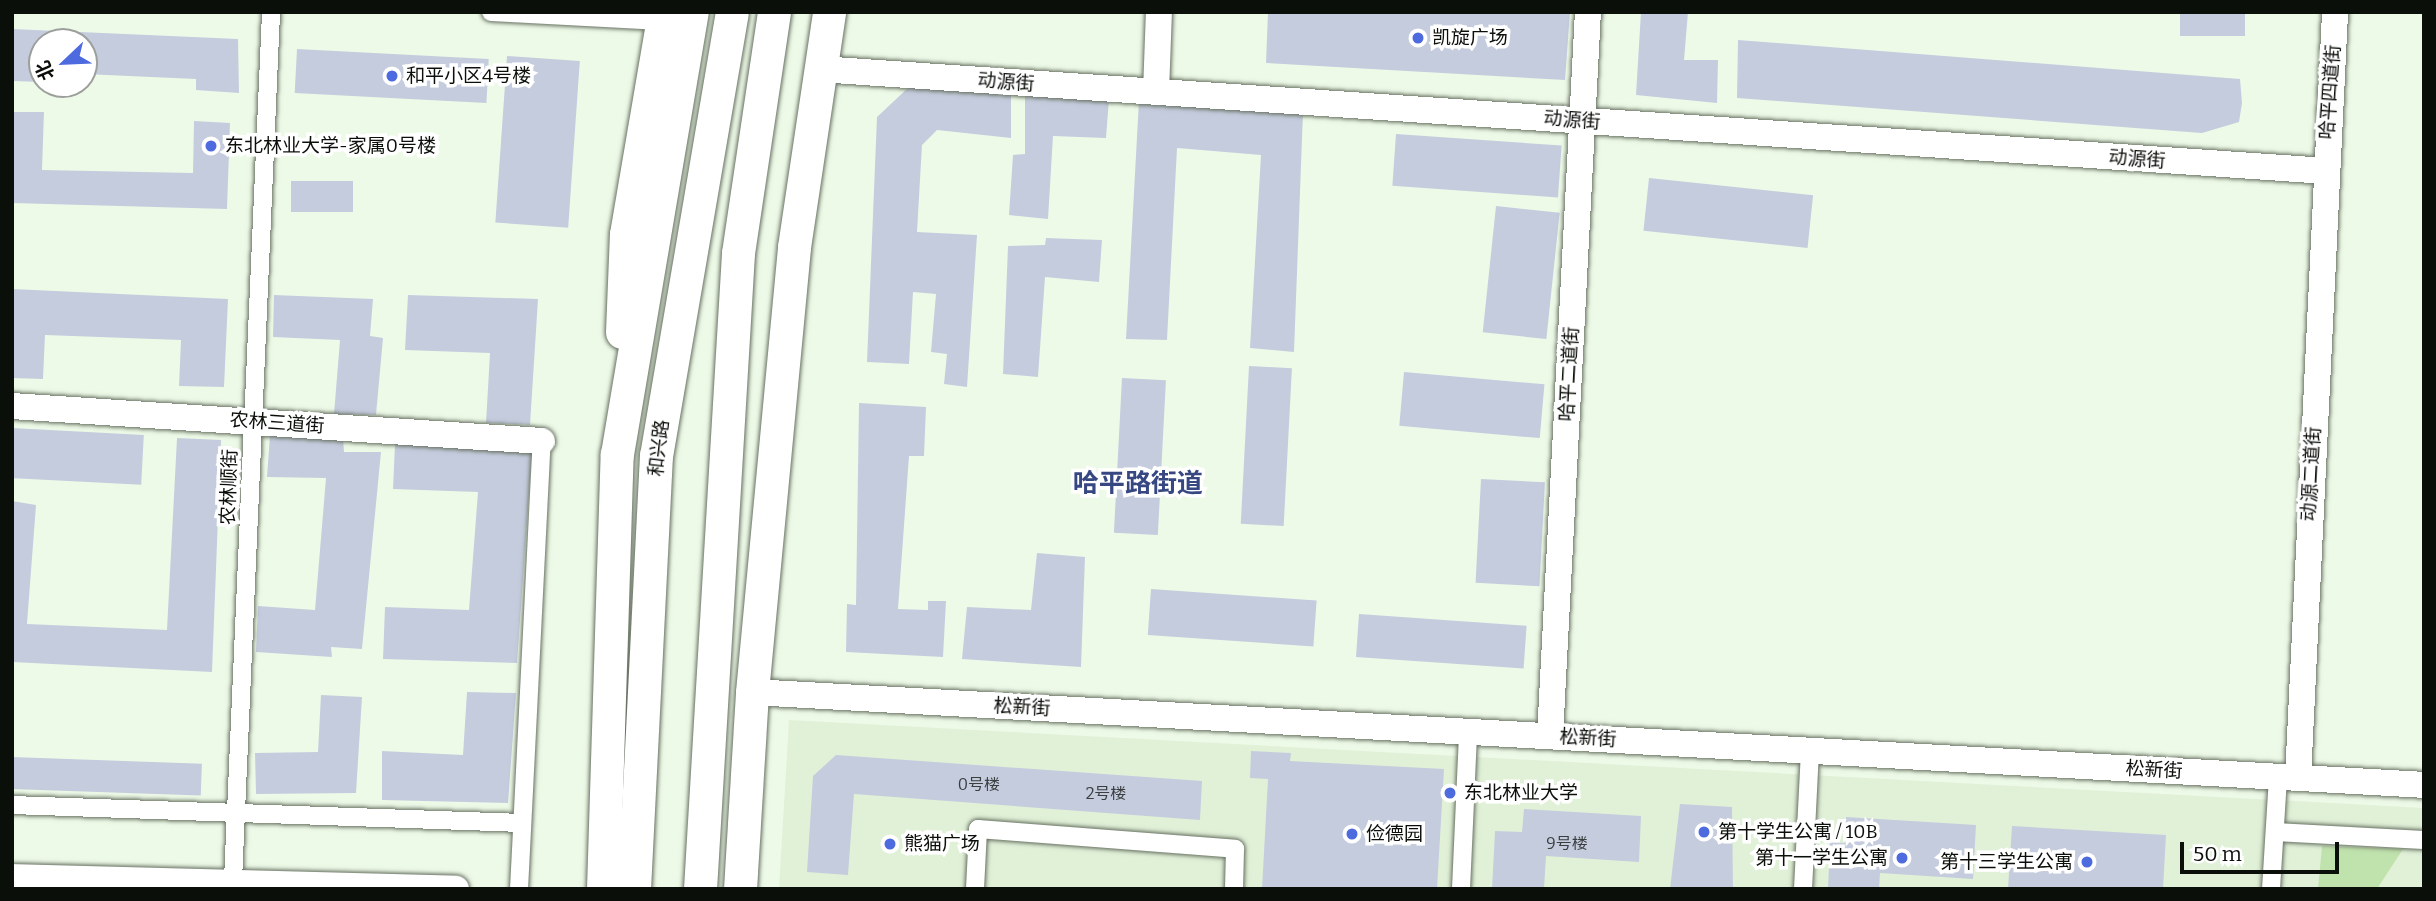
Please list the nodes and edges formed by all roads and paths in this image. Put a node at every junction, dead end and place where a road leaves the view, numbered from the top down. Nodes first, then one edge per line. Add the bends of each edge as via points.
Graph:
1 (271, 12) edge
2 (491, 12) edge
3 (732, 12) edge
4 (774, 12) edge
5 (829, 12) edge
6 (1159, 12) edge
7 (1588, 12) edge
8 (2335, 12) edge
9 (673, 15) edge
10 (819, 69) junction
11 (1156, 92) junction
12 (1582, 121) junction
13 (2325, 171) junction
14 (731, 351) junction
15 (12, 407) edge
16 (253, 422) junction
17 (542, 441) joint
18 (656, 457) junction
19 (610, 681) junction
20 (752, 692) junction
21 (750, 725) junction
22 (1468, 732) junction
23 (1550, 736) junction
24 (1810, 751) junction
25 (2288, 777) junction
26 (2424, 785) edge
27 (12, 805) edge
28 (236, 813) junction
29 (522, 823) junction
30 (2275, 832) junction
31 (2424, 840) edge
32 (12, 877) edge
33 (233, 880) junction
34 (456, 889) edge
35 (519, 889) edge
36 (603, 889) edge
37 (634, 889) edge
38 (700, 889) edge
39 (740, 889) edge
40 (975, 889) edge
41 (1234, 889) edge
42 (1461, 889) edge
43 (1803, 889) edge
44 (2271, 889) edge

1 - 16 street, 农林顺街
2 - 9 street
3 - 18 highway, 和兴路
4 - 14 highway via 738,253
5 - 10 highway
6 - 11 street
7 - 12 street, 哈平二道街
8 - 13 street, 哈平四道街
9 - 19 highway, 和兴路 via 617,454
10 - 11 street, 动源街
10 - 20 highway via 794,247
11 - 12 street, 动源街
12 - 13 street, 动源街
12 - 23 street, 哈平二道街
13 - 25 street, 动源二道街
14 - 21 highway
14 - 38 highway
15 - 16 street, 农林三道街
16 - 17 street, 农林三道街
16 - 28 street, 农林顺街
17 - 29 street
18 - 19 highway
18 - 37 highway, 和兴路
19 - 36 highway, 和兴路
20 - 21 highway
20 - 22 street, 松新街
21 - 39 highway
22 - 23 street, 松新街
22 - 42 street
23 - 24 street, 松新街
24 - 25 street, 松新街
24 - 43 street
25 - 26 street, 松新街
25 - 30 street
27 - 28 street
28 - 29 street
28 - 33 street, 农林顺街
29 - 35 street
30 - 31 street
30 - 44 street
32 - 33 street
33 - 34 street
40 - 41 street via 978,829 1236,849

